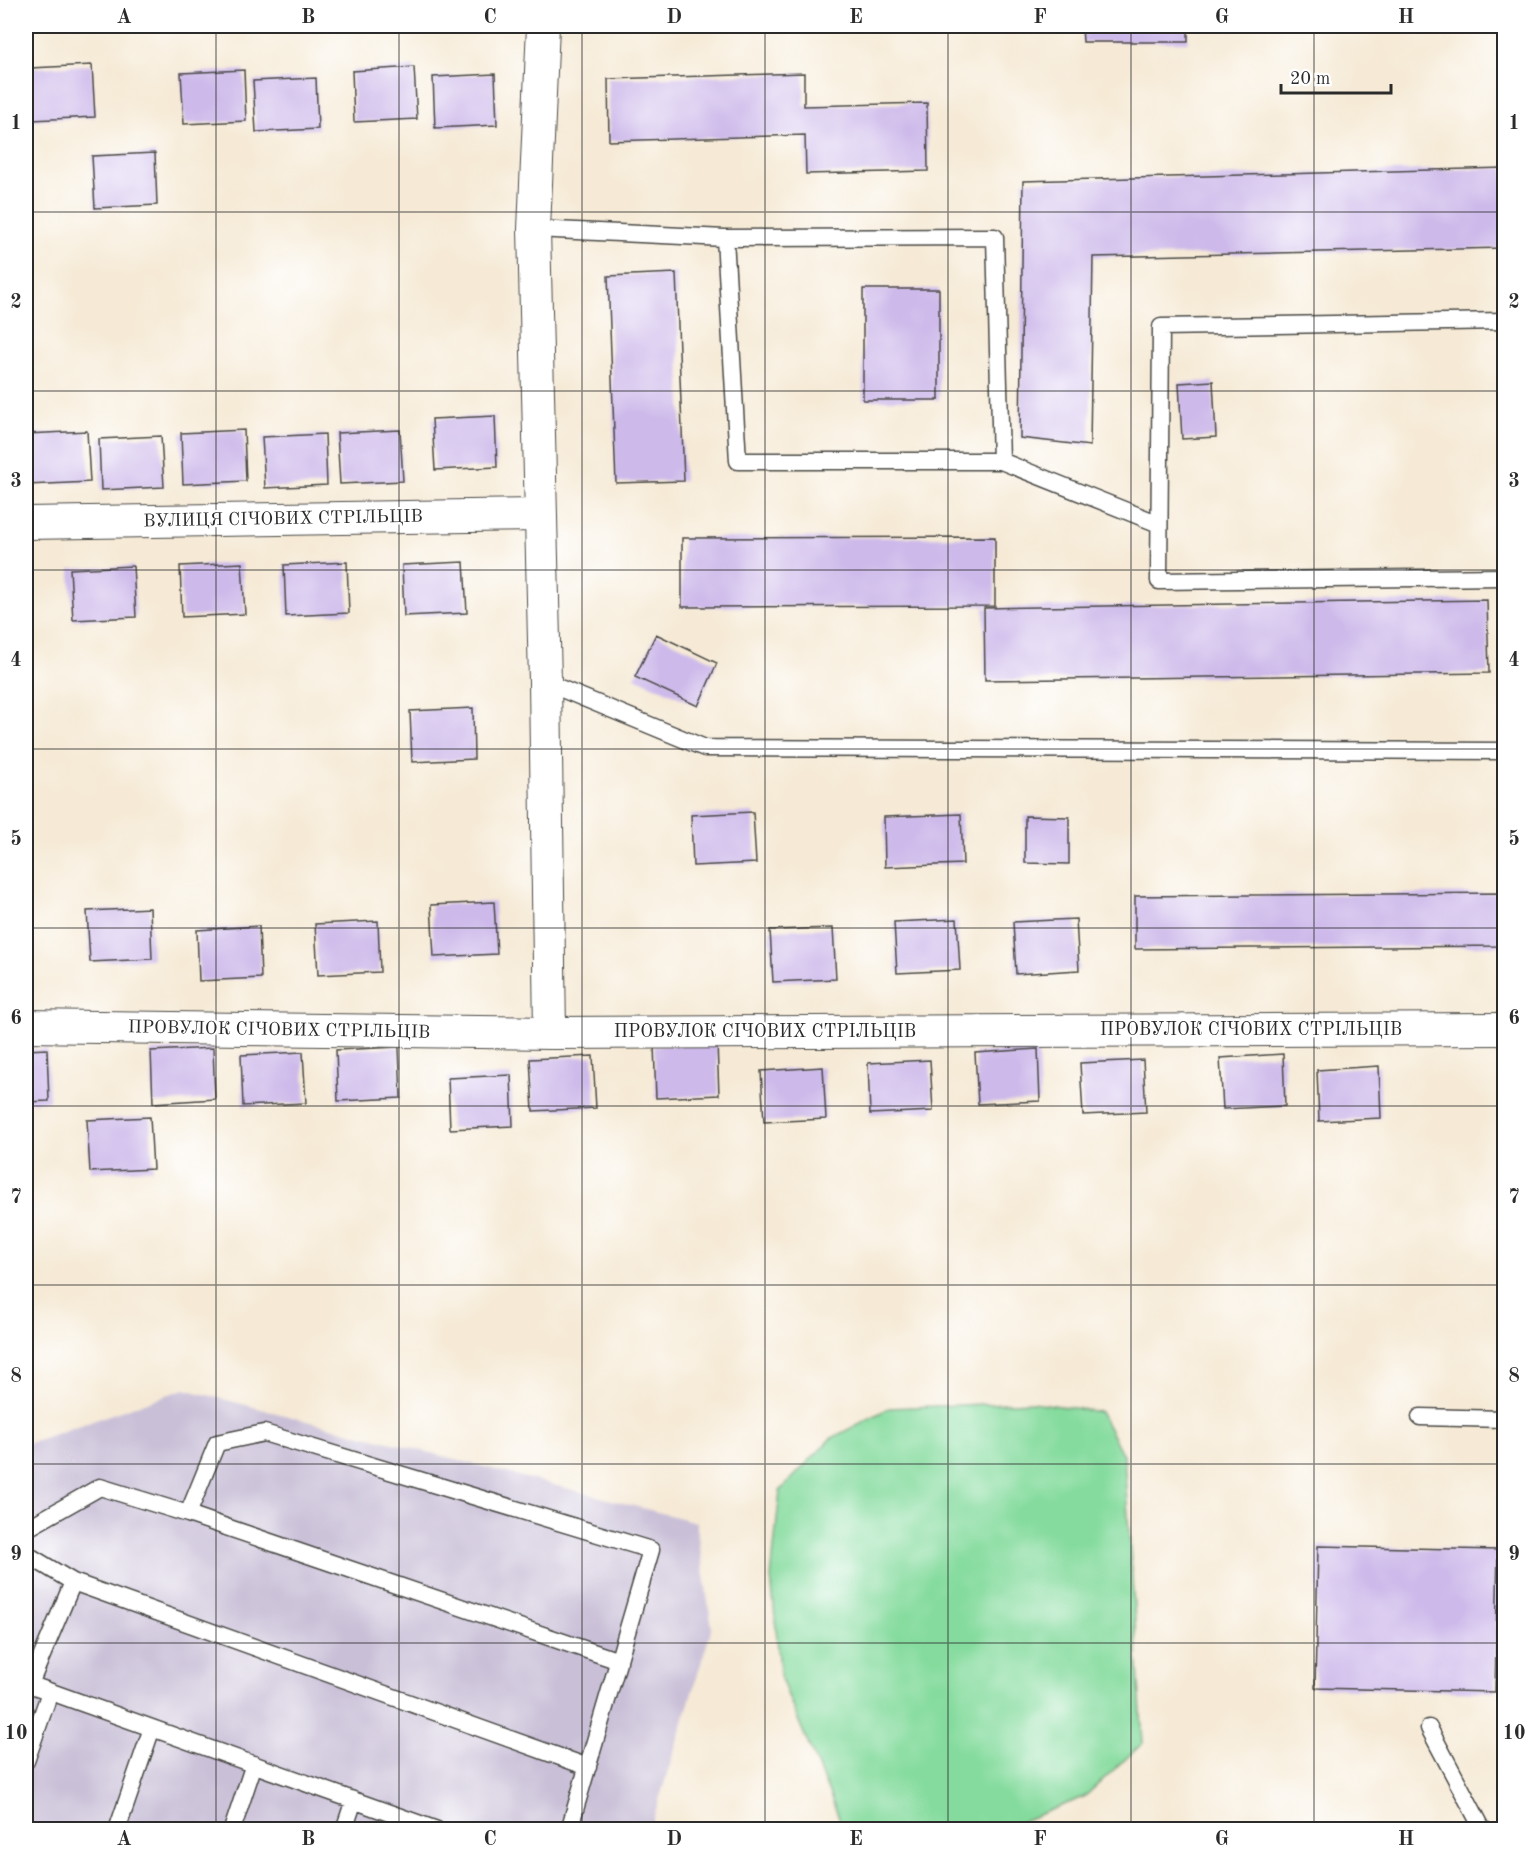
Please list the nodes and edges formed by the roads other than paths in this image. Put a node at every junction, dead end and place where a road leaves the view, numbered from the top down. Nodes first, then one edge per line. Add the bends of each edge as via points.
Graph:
1 (543, 26) edge
2 (534, 229) junction
3 (725, 238) junction
4 (1504, 321) edge
5 (1000, 461) junction
6 (540, 515) junction
7 (26, 522) edge
8 (1159, 524) junction
9 (1504, 577) edge
10 (545, 682) junction
11 (1504, 751) edge
12 (26, 1026) edge
13 (1504, 1029) edge
14 (550, 1033) junction
15 (1420, 1417) dead end
16 (1504, 1419) edge
17 (188, 1514) junction
18 (26, 1529) edge
19 (26, 1554) edge
20 (73, 1582) junction
21 (619, 1660) junction
22 (28, 1684) edge
23 (50, 1692) junction
24 (152, 1728) junction
25 (1430, 1728) dead end
26 (26, 1761) edge
27 (254, 1764) junction
28 (588, 1767) junction
29 (354, 1800) junction
30 (117, 1830) edge
31 (232, 1830) edge
32 (344, 1830) edge
33 (437, 1830) edge
34 (569, 1830) edge
35 (1483, 1830) edge

1 - 2 street
2 - 3 lane
2 - 6 street
3 - 5 lane via 738,461
3 - 5 lane via 995,237
4 - 8 lane via 1161,327
5 - 8 lane
6 - 7 street, ВУЛИЦЯ СІЧОВИХ СТРІЛЬЦІВ
6 - 10 street
8 - 9 lane via 1159,581
10 - 11 lane via 705,748
10 - 14 street
12 - 14 street, ПРОВУЛОК СІЧОВИХ СТРІЛЬЦІВ
13 - 14 street, ПРОВУЛОК СІЧОВИХ СТРІЛЬЦІВ
15 - 16 lane
17 - 18 lane via 100,1487
17 - 21 lane
17 - 21 lane via 217,1443 264,1433 651,1550
19 - 20 lane
20 - 22 lane
20 - 28 lane
21 - 28 lane
22 - 23 lane
23 - 24 lane
23 - 26 lane
24 - 27 lane
24 - 30 lane
25 - 35 lane
27 - 29 lane
27 - 31 lane
28 - 34 lane
29 - 32 lane
29 - 33 lane

